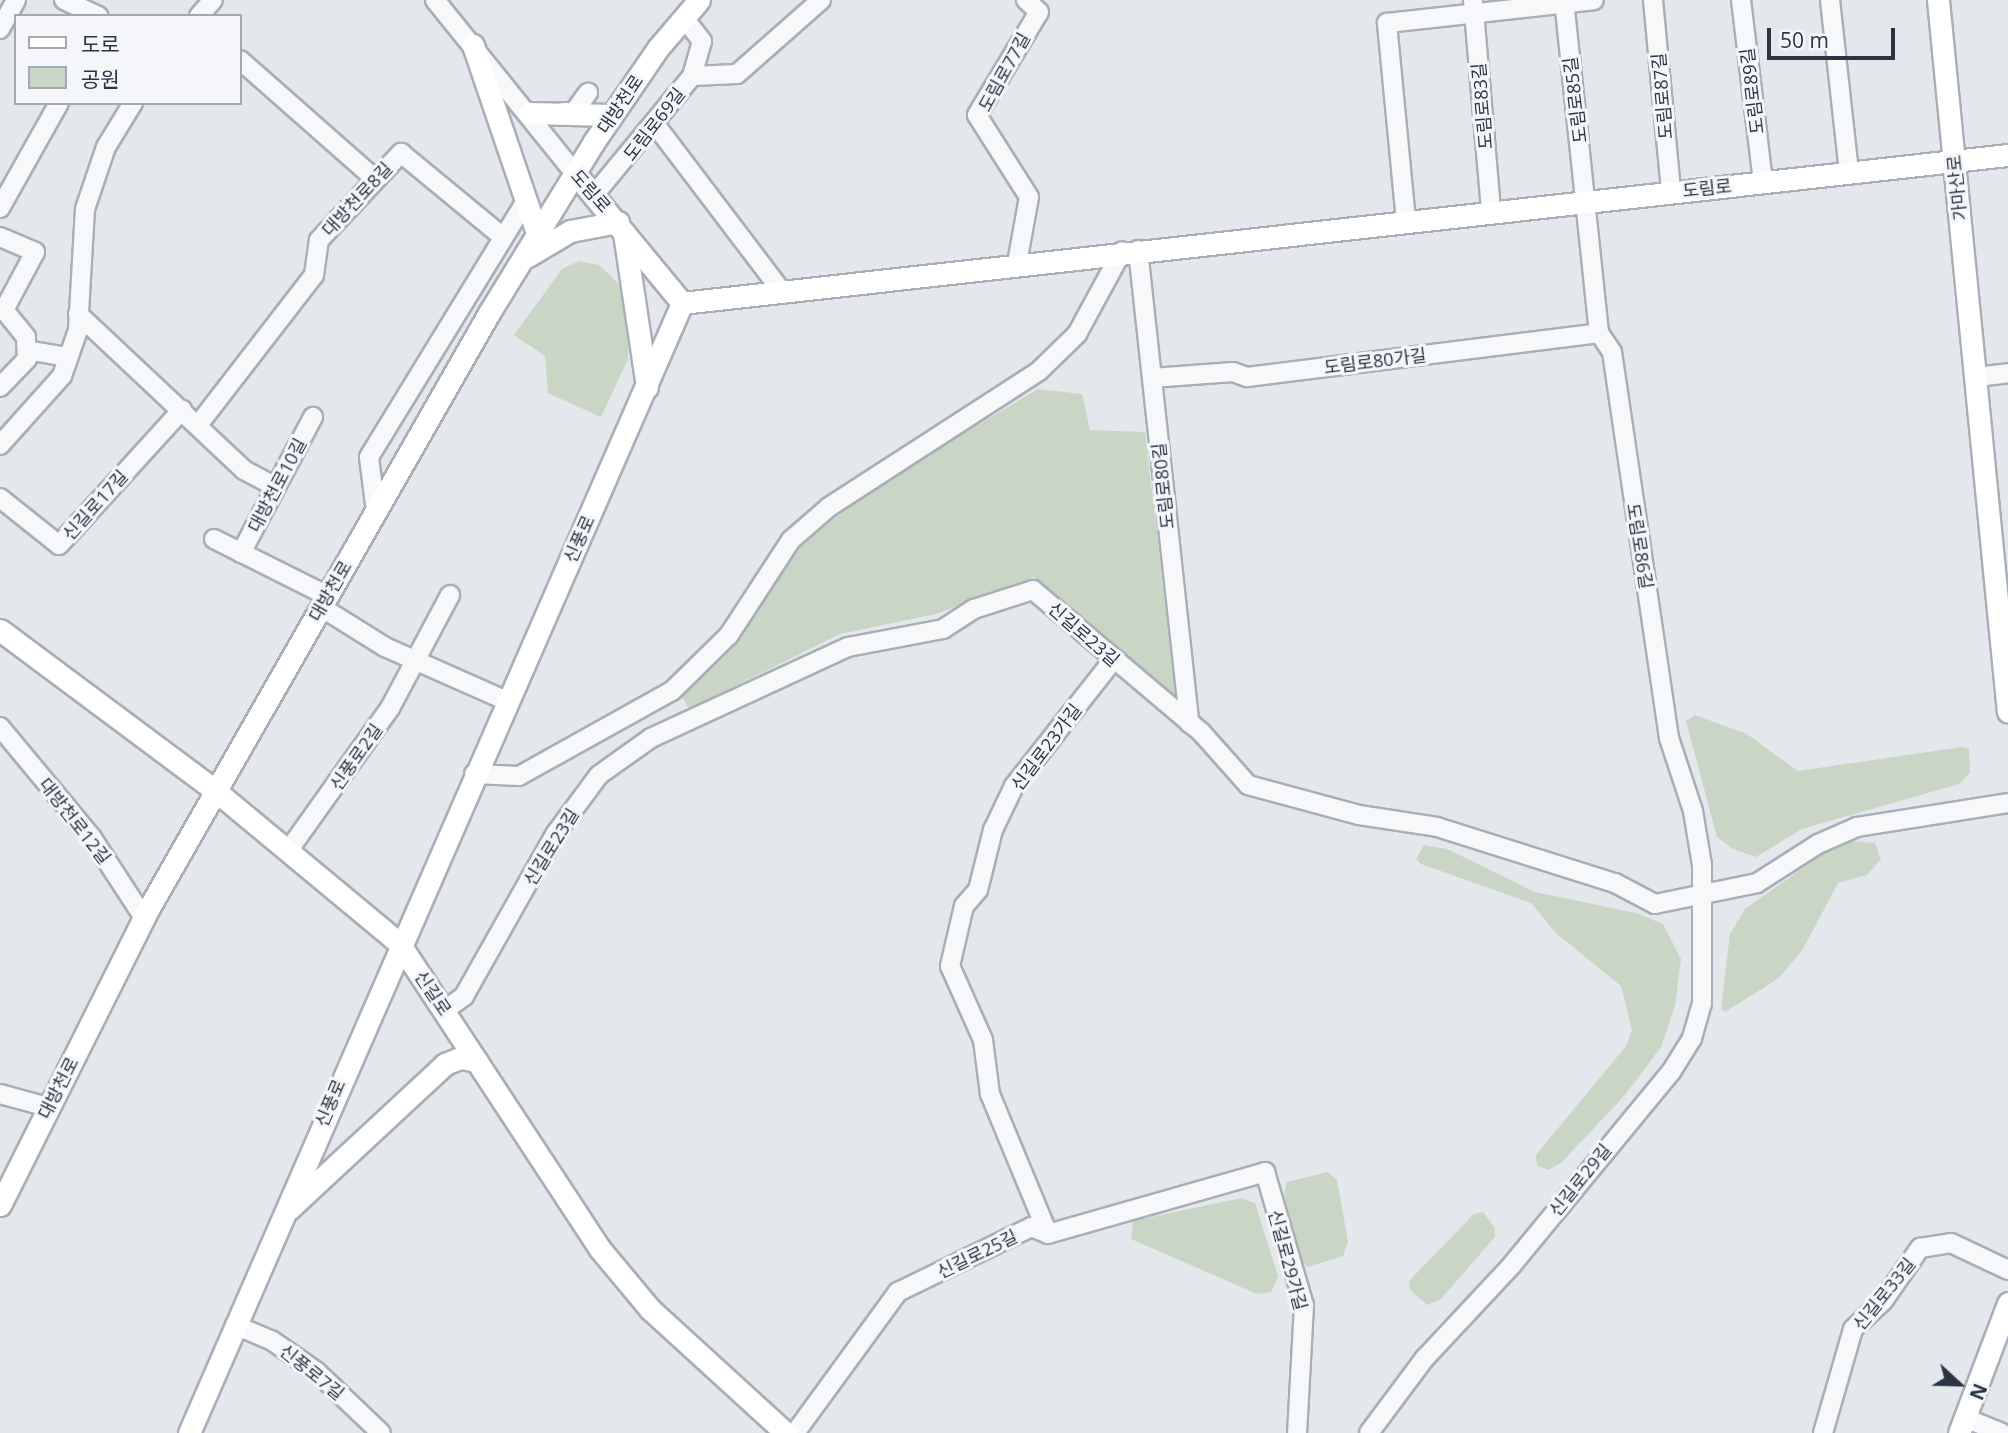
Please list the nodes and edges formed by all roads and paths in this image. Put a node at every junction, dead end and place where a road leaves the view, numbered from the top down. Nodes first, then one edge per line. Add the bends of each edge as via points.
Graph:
1 (16, 0) edge
2 (64, 0) edge
3 (214, 0) edge
4 (435, 0) edge
5 (699, 0) edge
6 (821, 0) edge
7 (1026, 0) edge
8 (1594, 0) edge
9 (1653, 0) edge
10 (1741, 0) edge
11 (1830, 0) edge
12 (1938, 0) edge
13 (1564, 2) edge
14 (1474, 7) edge
15 (94, 14) edge
16 (201, 14) edge
17 (684, 18) junction
18 (0, 29) edge
19 (473, 45) junction
20 (242, 62) edge
21 (692, 76) junction
22 (588, 93) dead end
23 (58, 105) edge
24 (132, 105) edge
25 (524, 107) junction
26 (612, 116) junction
27 (654, 123) junction
28 (2008, 155) edge
29 (1954, 161) junction
30 (574, 172) junction
31 (1849, 172) junction
32 (374, 178) junction
33 (1763, 182) junction
34 (1671, 192) junction
35 (594, 195) junction
36 (526, 201) junction
37 (1587, 201) junction
38 (0, 208) edge
39 (1491, 211) junction
40 (1406, 221) junction
41 (621, 226) junction
42 (537, 233) junction
43 (0, 237) edge
44 (503, 237) junction
45 (1130, 251) junction
46 (520, 261) junction
47 (1017, 263) junction
48 (783, 293) junction
49 (682, 303) junction
50 (2, 310) edge
51 (78, 314) junction
52 (1599, 333) junction
53 (27, 350) junction
54 (67, 357) junction
55 (7, 370) edge
56 (2008, 373) edge
57 (1977, 377) junction
58 (1152, 378) junction
59 (0, 387) edge
60 (647, 387) junction
61 (182, 410) junction
62 (313, 417) dead end
63 (198, 425) junction
64 (0, 445) edge
65 (276, 487) junction
66 (0, 498) edge
67 (376, 512) junction
68 (214, 540) dead end
69 (2001, 547) edge
70 (241, 553) junction
71 (450, 595) dead end
72 (324, 602) junction
73 (0, 630) edge
74 (1113, 660) junction
75 (419, 661) junction
76 (507, 701) junction
77 (2008, 712) edge
78 (1189, 723) junction
79 (0, 727) edge
80 (474, 774) junction
81 (217, 792) junction
82 (2008, 803) edge
83 (288, 851) junction
84 (1704, 891) junction
85 (144, 918) junction
86 (399, 943) junction
87 (445, 1010) junction
88 (477, 1061) junction
89 (0, 1094) edge
90 (48, 1107) junction
91 (1265, 1172) joint
92 (0, 1205) edge
93 (282, 1215) junction
94 (1048, 1234) junction
95 (2008, 1270) edge
96 (2008, 1303) edge
97 (235, 1325) junction
98 (1962, 1426) edge
99 (189, 1433) edge
100 (381, 1433) edge
101 (786, 1433) edge
102 (795, 1433) edge
103 (1297, 1433) edge
104 (1369, 1433) edge
105 (1824, 1433) edge
106 (2002, 1433) edge

1 - 18 street
2 - 15 street
3 - 16 street
4 - 19 street, 도림로
5 - 17 main road, 대방천로
6 - 21 street, 도림로69길 via 737,74
7 - 47 street, 도림로77길 via 1039,12 977,115 1029,197
8 - 13 street
9 - 34 street, 도림로87길
10 - 33 street, 도림로89길
11 - 31 street
12 - 29 main road, 가마산로
13 - 14 street
13 - 37 street, 도림로85길
14 - 39 street, 도림로83길
14 - 40 street via 1387,23
17 - 21 street via 702,41
17 - 26 main road, 대방천로
19 - 25 street, 도림로
19 - 36 main road
20 - 32 street
21 - 27 street, 도림로69길
22 - 25 street via 575,112
23 - 38 street
24 - 51 street via 106,147 85,209
25 - 26 main road
25 - 30 street, 도림로
26 - 30 main road, 대방천로
27 - 35 street, 도림로69길
27 - 48 street
28 - 29 main road, 도림로
29 - 31 main road, 도림로
29 - 57 main road, 가마산로
30 - 35 main road, 도림로
30 - 42 main road, 대방천로
31 - 33 main road, 도림로
32 - 44 street, 대방천로8길 via 401,153
32 - 63 street, 대방천로8길 via 319,240 314,275
33 - 34 main road, 도림로
34 - 37 main road, 도림로
35 - 41 main road, 도림로
36 - 42 main road
36 - 44 street
37 - 39 main road, 도림로
37 - 52 street, 도림로86길
39 - 40 main road, 도림로
40 - 45 main road, 도림로
41 - 46 main road via 570,231
41 - 49 main road, 도림로
41 - 60 main road
42 - 46 main road, 대방천로
43 - 50 street via 35,253
44 - 67 street via 369,457
45 - 47 main road, 도림로
45 - 58 street, 도림로80길
45 - 80 street via 1077,334 1039,371 829,507 791,540 729,635 672,691 519,776
46 - 67 main road, 대방천로
47 - 48 main road, 도림로
48 - 49 main road, 도림로
49 - 60 main road, 신풍로
50 - 53 street via 26,337
51 - 54 street via 78,330
51 - 61 street
52 - 58 street, 도림로80가길 via 1247,377 1233,372
52 - 84 street, 도림로86길 via 1612,352 1669,738 1693,811
53 - 54 street
53 - 55 street via 27,359
54 - 64 street via 62,376
55 - 59 street
56 - 57 street
57 - 69 main road, 가마산로
58 - 78 street, 도림로80길
60 - 76 main road, 신풍로
61 - 63 street
61 - 66 street, 신길로17길 via 59,545
62 - 65 street, 대방천로10길
63 - 65 street via 244,470
65 - 70 street, 대방천로10길
67 - 72 main road, 대방천로
68 - 70 street, 대방천로10길
69 - 77 main road, 가마산로
70 - 72 street, 대방천로10길
71 - 75 street, 신풍로2길
72 - 75 street via 385,647
72 - 81 main road, 대방천로
73 - 81 main road, 신길로
74 - 78 street, 신길로23길
74 - 87 street, 신길로23길 via 1033,590 974,609 943,629 848,647 651,738 599,775 556,833 464,996
74 - 94 street, 신길로23가길 via 1014,786 993,830 978,890 964,906 950,966 983,1040 990,1094
75 - 76 street
75 - 83 street, 신풍로2길
76 - 80 main road, 신풍로
78 - 84 street, 신길로23길 via 1248,785 1359,814 1437,827 1615,883 1655,904
79 - 85 street, 대방천로12길 via 92,838
80 - 86 main road, 신풍로
81 - 83 main road, 신길로
81 - 85 main road, 대방천로
82 - 84 street, 신길로23길 via 1857,827 1818,844 1757,883 1724,893
83 - 86 main road, 신길로
84 - 104 street, 신길로29길 via 1705,970 1692,1038 1671,1072 1511,1266 1426,1358
85 - 90 main road, 대방천로
86 - 87 main road, 신길로
86 - 93 main road, 신풍로
87 - 88 main road, 신길로
88 - 93 main road via 460,1058 445,1064
88 - 101 main road, 신길로 via 573,1209 650,1310
89 - 90 street
90 - 92 main road, 대방천로
91 - 94 street, 신길로25길
91 - 103 street, 신길로29가길 via 1304,1305
93 - 97 main road, 신풍로
94 - 102 street, 신길로25길 via 1031,1227 898,1293
95 - 105 street, 신길로33길 via 1951,1243 1920,1248 1883,1301 1853,1329
96 - 98 main road
97 - 99 main road, 신풍로
97 - 100 street, 신풍로7길 via 271,1339 317,1372
98 - 106 street

